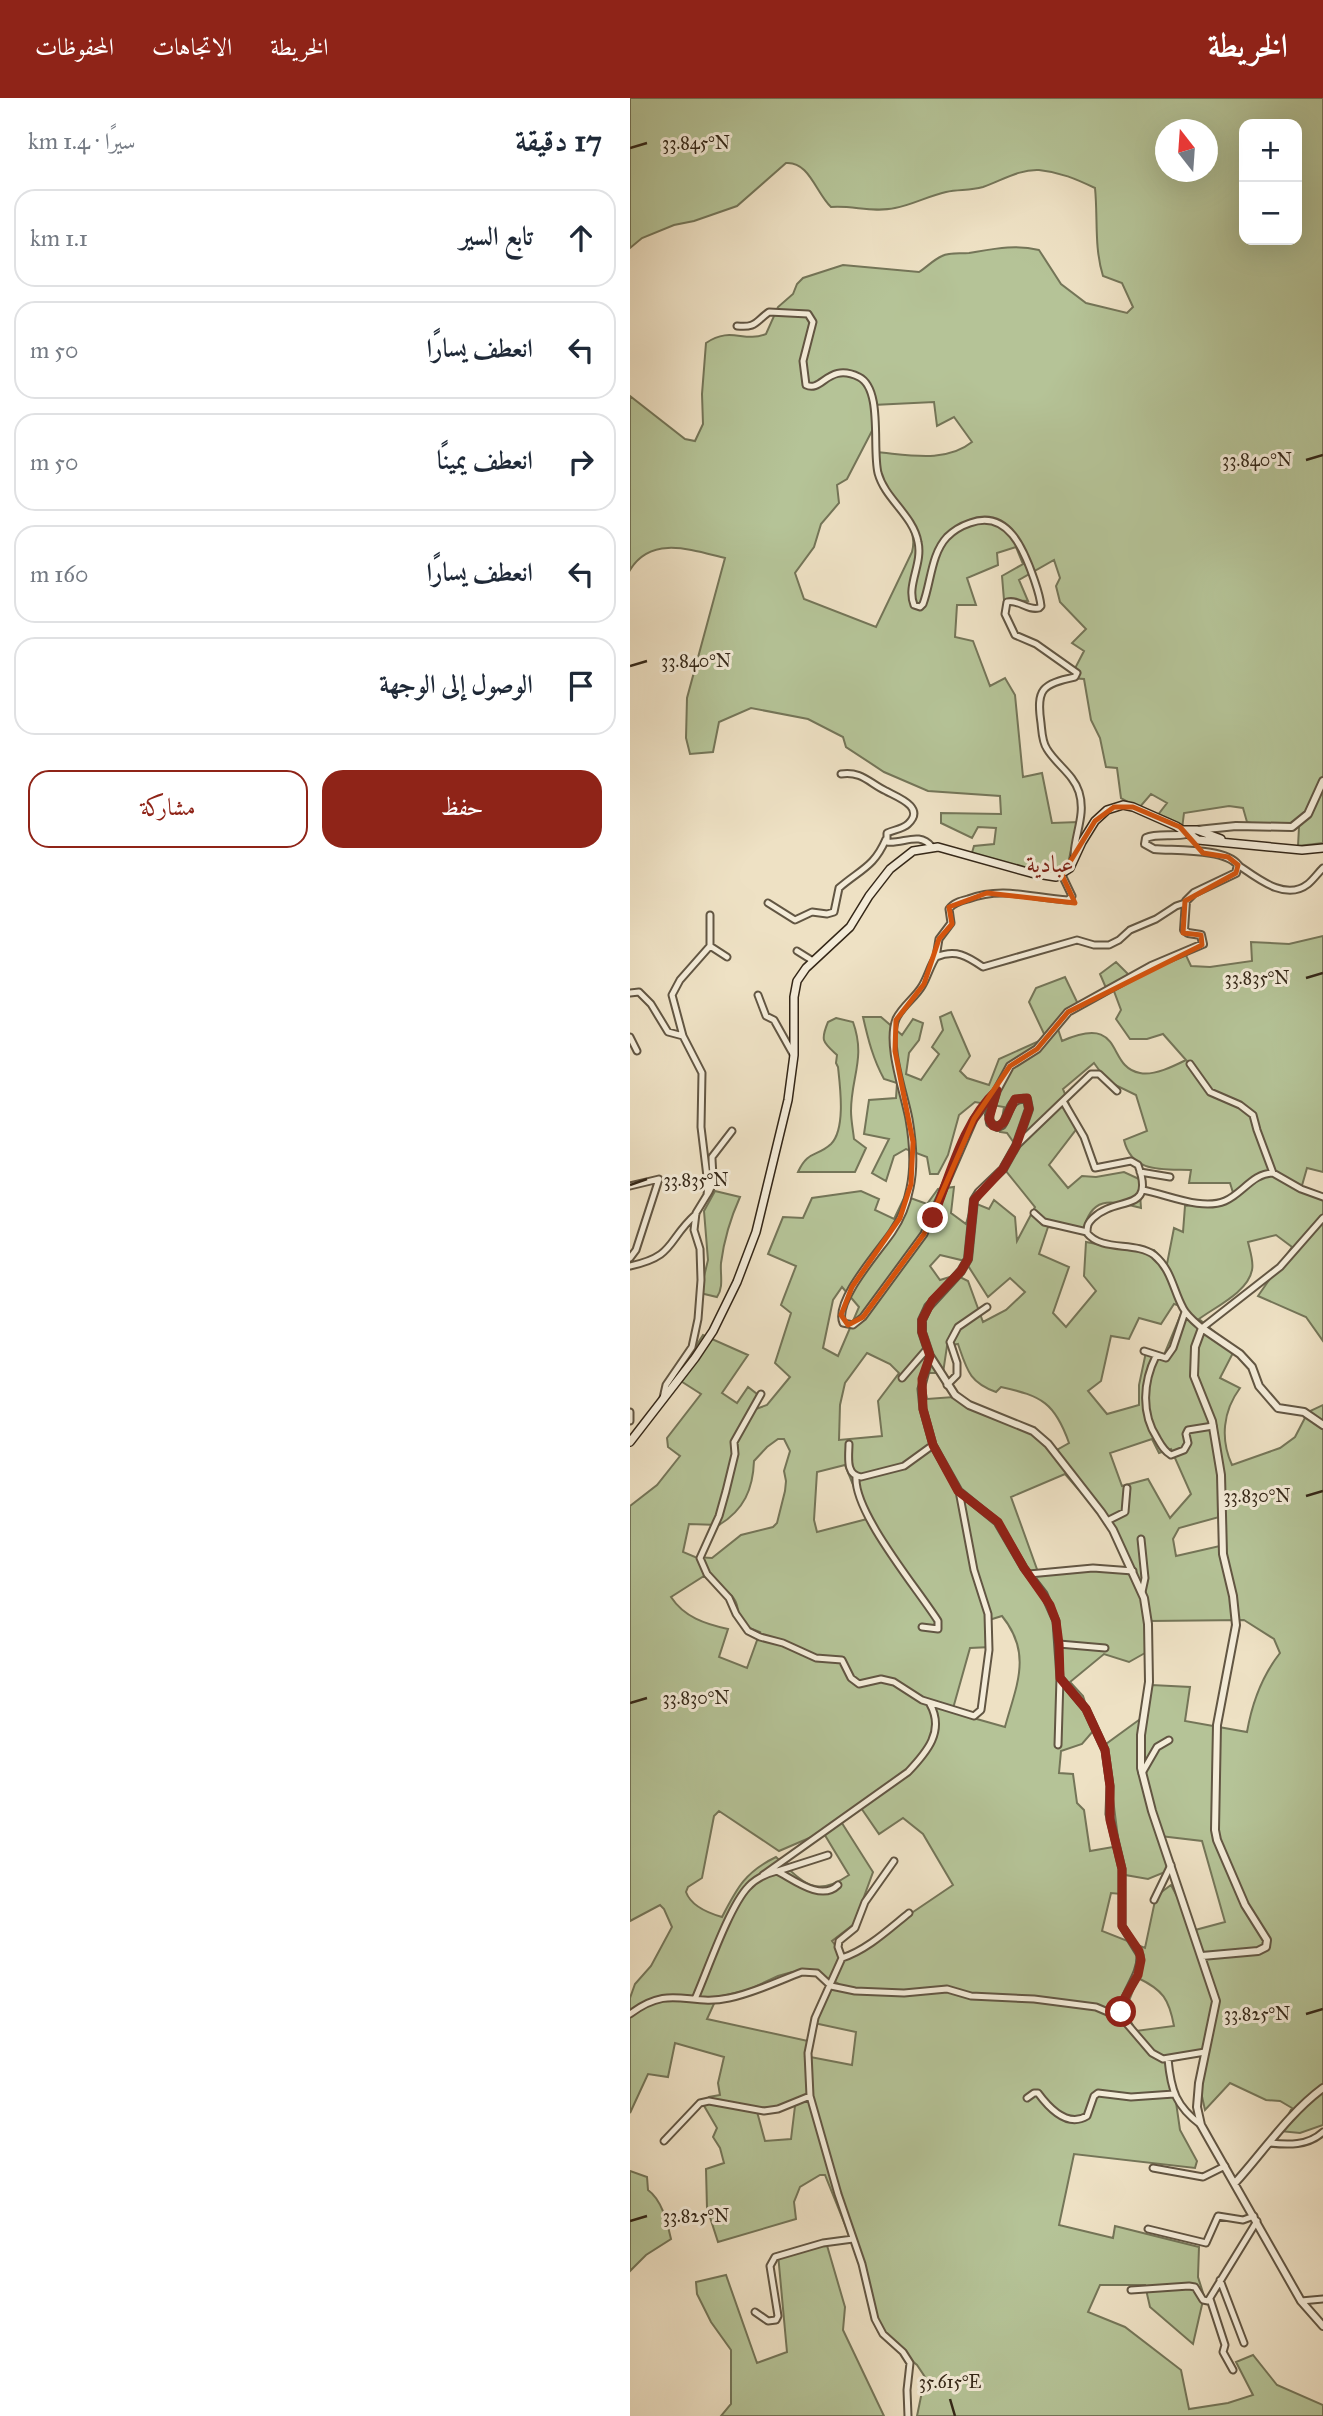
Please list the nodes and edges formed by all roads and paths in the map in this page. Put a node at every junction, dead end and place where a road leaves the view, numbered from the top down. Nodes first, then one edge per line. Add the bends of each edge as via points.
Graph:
1 (737, 326) dead end
2 (841, 774) dead end
3 (1323, 781) edge
4 (1197, 830) junction
5 (1185, 832) junction
6 (886, 839) junction
7 (1224, 841) junction
8 (932, 847) junction
9 (1323, 848) edge
10 (1074, 858) junction
11 (1238, 865) junction
12 (1323, 868) edge
13 (1062, 875) junction
14 (768, 903) dead end
15 (1185, 903) junction
16 (710, 915) dead end
17 (710, 946) junction
18 (797, 951) dead end
19 (727, 957) dead end
20 (936, 957) junction
21 (814, 961) junction
22 (630, 993) edge
23 (758, 995) dead end
24 (683, 1036) junction
25 (630, 1037) edge
26 (637, 1051) dead end
27 (794, 1055) junction
28 (1190, 1064) dead end
29 (997, 1090) junction
30 (1117, 1091) dead end
31 (1063, 1101) junction
32 (732, 1131) dead end
33 (1016, 1146) junction
34 (1140, 1172) junction
35 (1273, 1172) junction
36 (1170, 1177) dead end
37 (630, 1186) edge
38 (1142, 1191) junction
39 (707, 1195) junction
40 (1323, 1196) edge
41 (696, 1213) junction
42 (1034, 1213) dead end
43 (1323, 1218) edge
44 (1087, 1231) junction
45 (630, 1258) edge
46 (630, 1266) edge
47 (987, 1307) dead end
48 (1185, 1312) junction
49 (1202, 1328) junction
50 (1144, 1351) dead end
51 (928, 1352) junction
52 (1156, 1356) junction
53 (902, 1378) dead end
54 (947, 1385) junction
55 (761, 1394) dead end
56 (663, 1398) junction
57 (630, 1412) edge
58 (630, 1421) edge
59 (1213, 1426) junction
60 (1323, 1426) edge
61 (630, 1442) edge
62 (849, 1444) dead end
63 (933, 1445) junction
64 (856, 1477) junction
65 (1127, 1488) dead end
66 (958, 1491) junction
67 (1107, 1521) junction
68 (1141, 1539) dead end
69 (1133, 1571) junction
70 (1028, 1574) junction
71 (1142, 1592) junction
72 (922, 1627) dead end
73 (1059, 1644) junction
74 (1105, 1648) dead end
75 (1060, 1678) junction
76 (930, 1704) junction
77 (1169, 1740) dead end
78 (1058, 1745) dead end
79 (1142, 1773) junction
80 (828, 1854) dead end
81 (894, 1861) dead end
82 (1171, 1866) junction
83 (776, 1871) junction
84 (763, 1875) junction
85 (838, 1885) dead end
86 (1154, 1900) dead end
87 (909, 1913) dead end
88 (1202, 1956) junction
89 (842, 1958) junction
90 (831, 1986) junction
91 (695, 1999) junction
92 (630, 2014) edge
93 (1122, 2018) junction
94 (1205, 2052) junction
95 (1168, 2059) junction
96 (1323, 2088) edge
97 (1174, 2094) junction
98 (810, 2096) junction
99 (1027, 2098) dead end
100 (1201, 2125) junction
101 (1323, 2132) edge
102 (664, 2141) dead end
103 (1269, 2143) junction
104 (1224, 2166) junction
105 (1153, 2168) dead end
106 (1235, 2183) junction
107 (1256, 2218) junction
108 (1148, 2229) dead end
109 (853, 2239) junction
110 (1220, 2280) junction
111 (1131, 2290) dead end
112 (1210, 2299) junction
113 (1323, 2299) edge
114 (1301, 2301) junction
115 (755, 2312) dead end
116 (1323, 2326) edge
117 (1244, 2343) dead end
118 (1233, 2370) dead end
119 (908, 2416) edge

1 - 10 street via 752,326 769,312 808,314 813,323 803,361 806,385 818,386 835,373 858,377 869,386 875,407 879,475 919,545 914,605 923,604 944,541 966,524 990,519 1003,526 1025,555 1041,606 1032,610 1007,602 1008,625 1015,635 1077,673 1049,684 1038,703 1046,747 1080,793 1082,816 1074,839
2 - 6 street via 863,775 909,802 910,822 887,833
3 - 4 street via 1308,814 1292,827
4 - 5 main road
4 - 7 main road
5 - 7 main road via 1198,840
5 - 10 main road via 1133,807 1114,807 1095,821
5 - 11 street via 1150,836 1144,842 1154,849 1220,854
6 - 8 street via 894,843 924,839
6 - 14 street via 879,856 839,888 834,912 812,912 794,919
7 - 9 main road
8 - 13 main road via 1031,873
8 - 21 main road via 913,851 890,869 850,927
10 - 13 main road
11 - 12 street via 1266,884 1286,890 1307,886
11 - 15 street via 1236,873 1194,893
13 - 20 street via 1072,896 1068,901 1006,892 952,904 948,909 951,923 940,939
15 - 20 street via 1109,945 1077,940 983,967 961,954
15 - 29 street via 1184,930 1202,935 1202,945 1151,966 1068,1012 1037,1049 1010,1066
16 - 17 street
17 - 19 street
17 - 24 street via 672,995
18 - 21 street
20 - 29 street via 894,1030 912,1142 907,1200 891,1233 852,1287 841,1315 843,1323 859,1322 924,1234 974,1119
21 - 27 main road via 794,989
22 - 24 street via 639,992 668,1032
23 - 27 street via 766,1016 774,1020
24 - 39 street via 703,1081 701,1127
25 - 26 street
27 - 56 main road via 788,1100 756,1232 737,1282 713,1331
28 - 35 street via 1210,1092 1254,1115
29 - 33 street via 989,1119 993,1126 1004,1122 1015,1099 1029,1101
30 - 31 street via 1095,1073
31 - 33 street
31 - 34 street via 1096,1168 1130,1161
32 - 39 street via 712,1157 714,1180
33 - 51 street via 1003,1169 974,1200 968,1259 922,1320
34 - 36 street
34 - 38 street
35 - 38 street via 1222,1202 1199,1203
35 - 40 street
37 - 45 street via 659,1179
38 - 44 street via 1131,1203 1104,1208 1089,1221
39 - 41 street
41 - 46 street via 662,1255
41 - 56 street via 701,1280 698,1319 692,1347 666,1385
42 - 44 street via 1044,1222
43 - 49 street via 1280,1266
44 - 48 street via 1098,1240 1139,1247 1152,1254 1176,1287
47 - 54 street via 958,1327 950,1342 957,1375
48 - 49 street
48 - 52 street via 1173,1348 1166,1358
49 - 59 street via 1195,1347 1194,1376
49 - 60 street via 1240,1354 1278,1408 1304,1412
50 - 52 street
51 - 53 street
51 - 54 street
51 - 63 street via 921,1389
52 - 59 street via 1145,1403 1151,1429 1166,1452 1171,1455 1184,1450 1188,1430
54 - 67 street via 969,1405 1038,1434
55 - 76 street via 734,1442 719,1516 700,1558 707,1574 729,1598 748,1631 816,1658 839,1659 855,1682 894,1682
56 - 61 main road
57 - 58 street
59 - 88 street via 1222,1475 1223,1554 1237,1625 1217,1725 1215,1830 1241,1898 1267,1942 1258,1951
62 - 64 street via 849,1466
63 - 64 street via 904,1466
63 - 66 street
64 - 72 street via 855,1488 882,1542 938,1621 937,1629
65 - 67 street via 1125,1512
66 - 70 street via 998,1522
66 - 76 street via 988,1614 984,1694 981,1710 974,1716
67 - 69 street
68 - 71 street
69 - 70 street via 1093,1568
69 - 71 street
70 - 73 street via 1050,1605
71 - 79 street via 1149,1682 1141,1735
73 - 74 street
73 - 75 street
75 - 78 street
75 - 93 street via 1086,1709 1105,1750 1110,1820 1122,1869 1122,1926 1141,1960 1122,2003
76 - 84 street via 936,1728 908,1772
77 - 79 street via 1157,1747
79 - 82 street
80 - 83 street
81 - 89 street via 873,1888 855,1929 839,1941
82 - 86 street
82 - 88 street
83 - 84 street
83 - 85 street via 816,1891 830,1891
84 - 91 street via 737,1902
87 - 89 street
88 - 94 street via 1216,2001
89 - 90 street
90 - 91 street via 817,1973 802,1972 730,1998
90 - 93 street via 865,1992 947,1989 971,1996 1096,2007
90 - 98 street via 815,2018 808,2053
91 - 92 street via 660,1997
93 - 95 street via 1152,2053
94 - 95 street
94 - 100 street via 1197,2107
95 - 97 street
96 - 103 street
97 - 99 street via 1131,2097 1098,2093 1087,2116 1077,2120 1059,2116 1038,2093
97 - 100 street via 1185,2112
98 - 102 street via 764,2111 700,2103
98 - 109 street
100 - 104 street
101 - 103 street via 1307,2142
103 - 106 street
104 - 105 street via 1203,2177
104 - 106 street
106 - 107 street
107 - 108 street via 1218,2216 1206,2243
107 - 110 street
107 - 114 street
109 - 115 street via 775,2257 770,2266 778,2316 768,2321
109 - 119 street via 874,2319 910,2363
110 - 112 street
110 - 117 street
111 - 112 street via 1189,2286 1199,2291 1203,2300
112 - 118 street via 1225,2345 1223,2352
113 - 114 street
114 - 116 street

